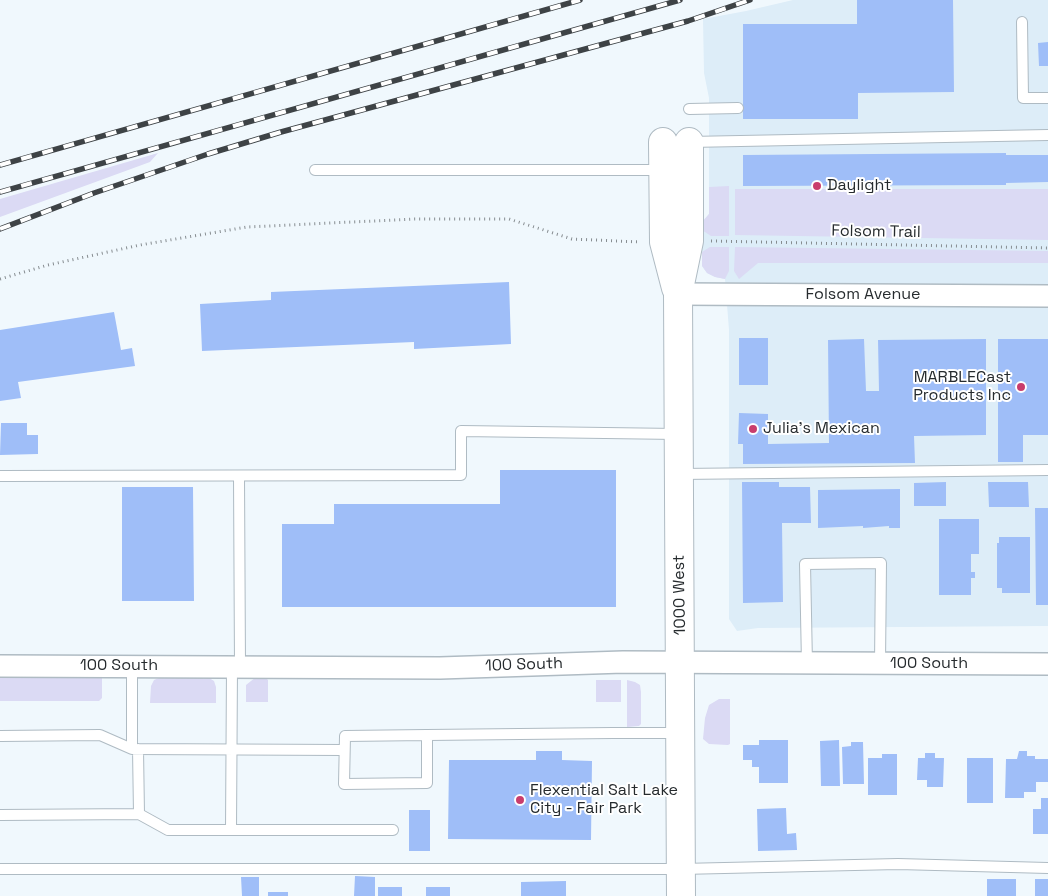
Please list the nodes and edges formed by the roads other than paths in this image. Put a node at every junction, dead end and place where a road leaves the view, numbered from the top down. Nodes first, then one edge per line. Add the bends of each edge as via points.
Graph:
1 (1022, 22) dead end
2 (1048, 98) edge
3 (738, 108) dead end
4 (689, 109) dead end
5 (1048, 134) edge
6 (676, 142) joint
7 (316, 170) dead end
8 (676, 170) junction
9 (678, 294) junction
10 (1048, 296) edge
11 (678, 434) junction
12 (1048, 470) edge
13 (678, 474) junction
14 (0, 476) edge
15 (239, 476) junction
16 (680, 664) junction
17 (807, 664) junction
18 (880, 664) junction
19 (1048, 664) edge
20 (0, 666) edge
21 (132, 666) junction
22 (236, 667) junction
23 (680, 733) junction
24 (427, 735) junction
25 (0, 736) edge
26 (135, 749) junction
27 (232, 749) junction
28 (344, 750) junction
29 (139, 814) junction
30 (0, 815) edge
31 (231, 830) junction
32 (393, 830) dead end
33 (0, 868) edge
34 (1048, 868) edge
35 (681, 869) junction
36 (681, 896) edge

1 - 2 lane via 1023,98
3 - 4 lane
5 - 6 lane
6 - 8 street, 1000 West
7 - 8 lane
8 - 9 street, 1000 West via 689,241
9 - 10 street, Folsom Avenue
9 - 11 street, 1000 West
11 - 13 street, 1000 West
11 - 15 lane via 461,430 461,475
12 - 13 lane
13 - 16 street, 1000 West
14 - 15 lane
15 - 22 lane
16 - 17 street, 100 South
16 - 22 street, 100 South
16 - 23 street, 1000 West
17 - 18 street, 100 South
17 - 18 lane via 805,564 881,564
18 - 19 street, 100 South
20 - 21 street, 100 South
21 - 22 street, 100 South
21 - 26 lane
22 - 27 lane
23 - 24 lane
23 - 35 street, 1000 West
24 - 28 lane via 345,736
24 - 28 lane via 427,783 344,784
25 - 26 lane via 100,735
26 - 27 lane
26 - 29 lane
27 - 28 lane
27 - 31 lane
29 - 30 lane
29 - 31 lane via 168,830
31 - 32 lane
33 - 35 lane
34 - 35 lane via 898,864
35 - 36 street, 1000 West

